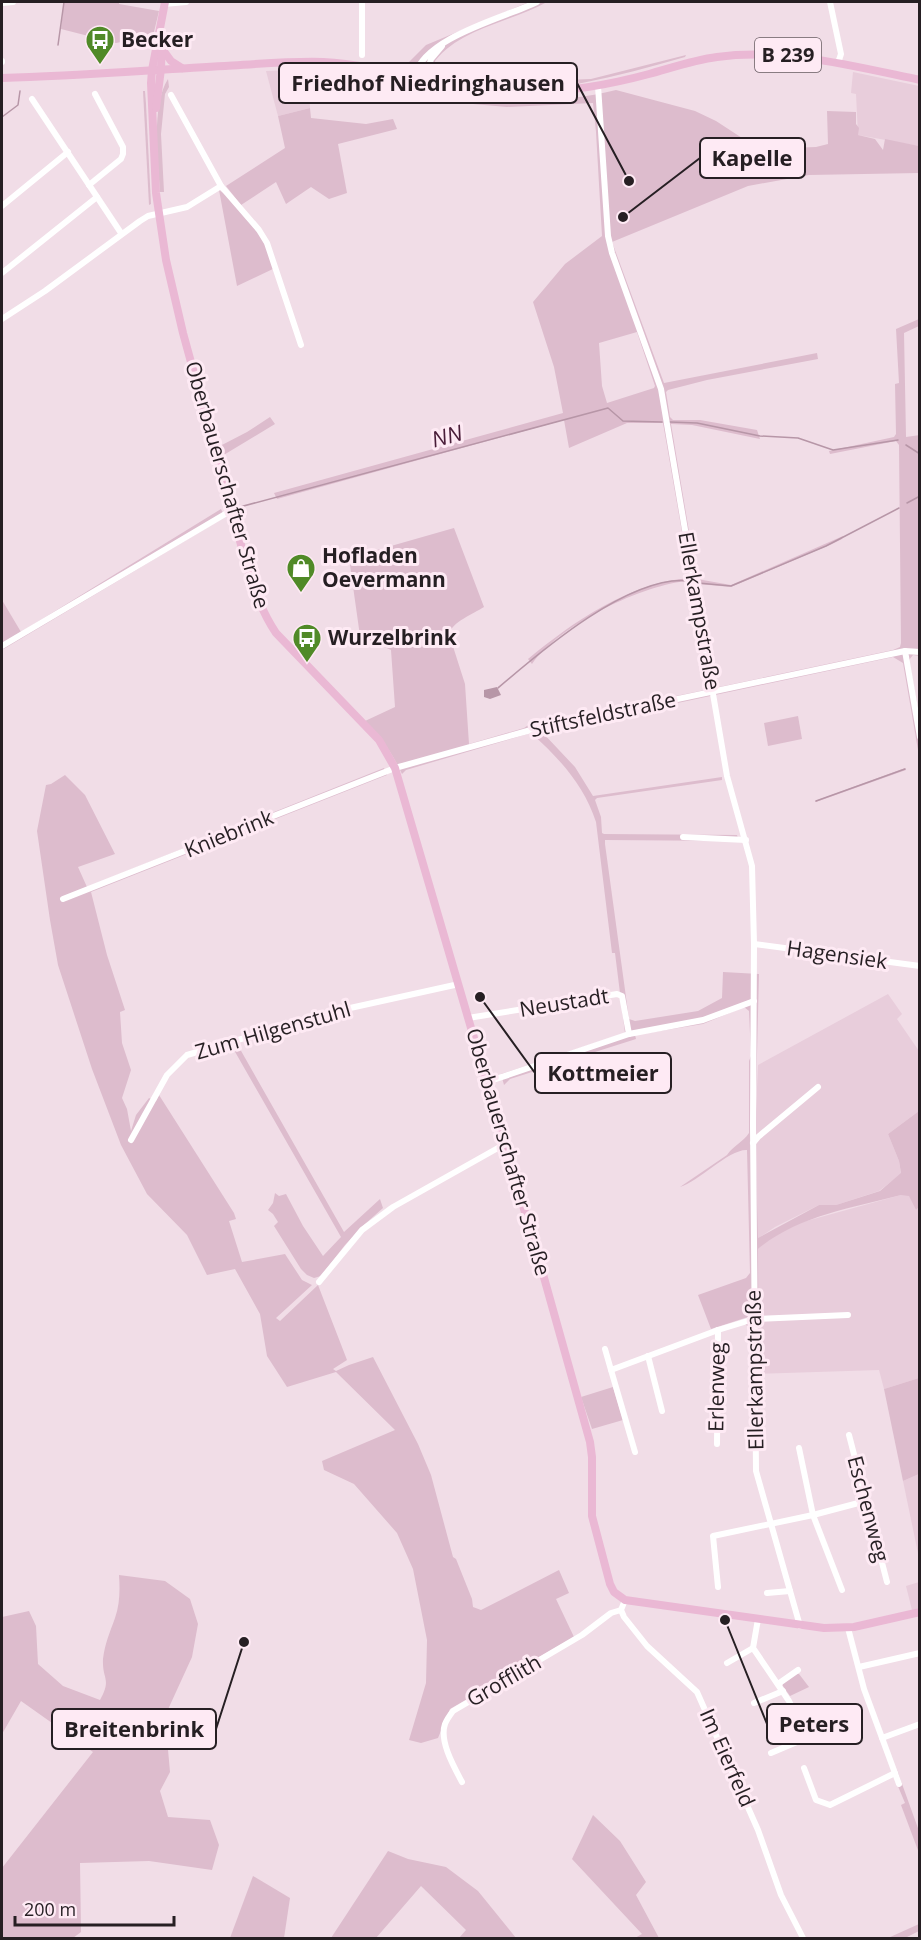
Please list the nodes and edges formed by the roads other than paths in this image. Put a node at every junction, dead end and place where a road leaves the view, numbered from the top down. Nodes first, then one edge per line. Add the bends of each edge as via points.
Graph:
1 (13, 2) edge
2 (186, 2) edge
3 (362, 2) edge
4 (537, 2) edge
5 (831, 2) edge
6 (2, 3) edge
7 (165, 3) edge
8 (163, 15) junction
9 (449, 39) junction
10 (162, 49) junction
11 (362, 55) dead end
12 (838, 63) junction
13 (184, 68) junction
14 (152, 69) junction
15 (161, 69) junction
16 (415, 75) junction
17 (426, 77) junction
18 (2, 78) edge
19 (920, 80) edge
20 (598, 86) junction
21 (95, 94) dead end
22 (171, 95) dead end
23 (32, 99) dead end
24 (154, 133) junction
25 (68, 152) junction
26 (89, 185) junction
27 (221, 186) junction
28 (98, 197) junction
29 (2, 206) edge
30 (159, 213) junction
31 (121, 233) junction
32 (2, 273) edge
33 (2, 319) edge
34 (301, 345) dead end
35 (232, 510) junction
36 (2, 646) edge
37 (905, 651) junction
38 (920, 652) edge
39 (712, 692) junction
40 (920, 737) edge
41 (395, 768) junction
42 (683, 837) dead end
43 (746, 840) junction
44 (63, 898) dead end
45 (754, 944) junction
46 (920, 966) edge
47 (459, 984) junction
48 (754, 1001) junction
49 (468, 1018) junction
50 (629, 1034) junction
51 (487, 1082) junction
52 (818, 1087) dead end
53 (131, 1140) dead end
54 (753, 1143) junction
55 (505, 1144) junction
56 (319, 1281) dead end
57 (849, 1315) dead end
58 (754, 1319) junction
59 (718, 1330) junction
60 (605, 1349) dead end
61 (648, 1356) junction
62 (611, 1370) junction
63 (662, 1412) dead end
64 (849, 1435) dead end
65 (717, 1444) dead end
66 (799, 1448) dead end
67 (635, 1452) dead end
68 (866, 1501) junction
69 (813, 1515) junction
70 (770, 1524) junction
71 (887, 1582) dead end
72 (718, 1587) dead end
73 (842, 1590) dead end
74 (790, 1591) junction
75 (767, 1593) dead end
76 (625, 1600) junction
77 (621, 1610) junction
78 (920, 1612) edge
79 (758, 1619) junction
80 (800, 1626) junction
81 (848, 1628) junction
82 (753, 1648) junction
83 (920, 1653) edge
84 (727, 1663) dead end
85 (859, 1667) junction
86 (798, 1670) dead end
87 (778, 1684) junction
88 (783, 1691) junction
89 (754, 1703) dead end
90 (920, 1724) edge
91 (830, 1728) dead end
92 (807, 1737) junction
93 (882, 1738) junction
94 (771, 1754) dead end
95 (804, 1768) dead end
96 (895, 1773) junction
97 (462, 1782) dead end
98 (899, 1784) dead end
99 (803, 1938) edge

1 - 6 street
2 - 7 street
3 - 11 street
4 - 9 street
5 - 12 street via 841,54
7 - 8 main road
8 - 10 main road, Oberbauerschafter Straße
8 - 14 main road, Oberbauerschafter Straße
9 - 16 street via 429,52
9 - 17 street via 431,59
10 - 13 main road via 171,61
10 - 15 main road, Oberbauerschafter Straße
12 - 19 main road, B 239
12 - 20 main road, B 239 via 783,54 737,54
13 - 15 main road, B 239
13 - 16 main road, B 239 via 322,62
14 - 15 main road, B 239
14 - 18 main road, B 239
14 - 24 main road, Oberbauerschafter Straße
15 - 24 main road, Oberbauerschafter Straße
16 - 17 main road, B 239
17 - 20 main road, B 239 via 499,91 548,92
20 - 39 street, Ellerkampstraße via 608,236 661,389
21 - 26 street via 123,154
22 - 27 street
23 - 25 street
24 - 30 main road, Oberbauerschafter Straße
25 - 26 street
25 - 29 street
26 - 28 street
27 - 30 street via 187,207
27 - 34 street via 267,243
28 - 31 street
28 - 32 street
30 - 31 street
30 - 35 main road, Oberbauerschafter Straße via 174,297
31 - 33 street
35 - 36 street
35 - 41 main road, Oberbauerschafter Straße via 267,620 286,646 379,740
37 - 38 street, Stiftsfeldstraße
37 - 39 street, Stiftsfeldstraße
37 - 40 street
39 - 41 street, Stiftsfeldstraße via 532,729
39 - 43 street, Ellerkampstraße via 727,776
41 - 44 street, Kniebrink
41 - 47 main road, Oberbauerschafter Straße
42 - 43 street
43 - 45 street, Ellerkampstraße via 752,866
45 - 46 street, Hagensiek
45 - 48 street, Ellerkampstraße
47 - 49 main road, Oberbauerschafter Straße
47 - 53 street, Zum Hilgenstuhl via 332,1012 187,1055 166,1075
48 - 50 street via 703,1020
48 - 54 street, Ellerkampstraße
49 - 50 street, Neustadt via 617,994 622,996
49 - 51 main road, Oberbauerschafter Straße
50 - 51 street
51 - 55 main road, Oberbauerschafter Straße
52 - 54 street
54 - 58 street, Ellerkampstraße
55 - 56 street via 393,1207 362,1230
55 - 76 main road, Oberbauerschafter Straße via 590,1442 595,1530 610,1584
57 - 58 street
58 - 59 street
58 - 70 street, Ellerkampstraße via 756,1471
59 - 61 street
59 - 65 street, Erlenweg
60 - 62 street
61 - 62 street
61 - 63 street
62 - 67 street
64 - 68 street, Eschenweg
66 - 69 street
68 - 69 street
68 - 71 street, Eschenweg
69 - 70 street
69 - 73 street
70 - 72 street via 713,1536
70 - 74 street, Ellerkampstraße
74 - 75 street
74 - 80 street, Ellerkampstraße
76 - 77 street
76 - 79 main road
77 - 97 street, Grofflith via 453,1711 443,1736
77 - 99 street, Im Eierfeld via 647,1646 698,1692 758,1830 781,1895
78 - 81 main road
79 - 80 main road
79 - 82 street
80 - 81 main road
81 - 85 street
82 - 84 street
82 - 87 street
83 - 85 street
85 - 93 street
86 - 87 street
87 - 88 street
88 - 89 street
88 - 92 street
90 - 93 street
91 - 92 street
92 - 94 street
93 - 96 street
95 - 96 street via 816,1800 830,1805
96 - 98 street

